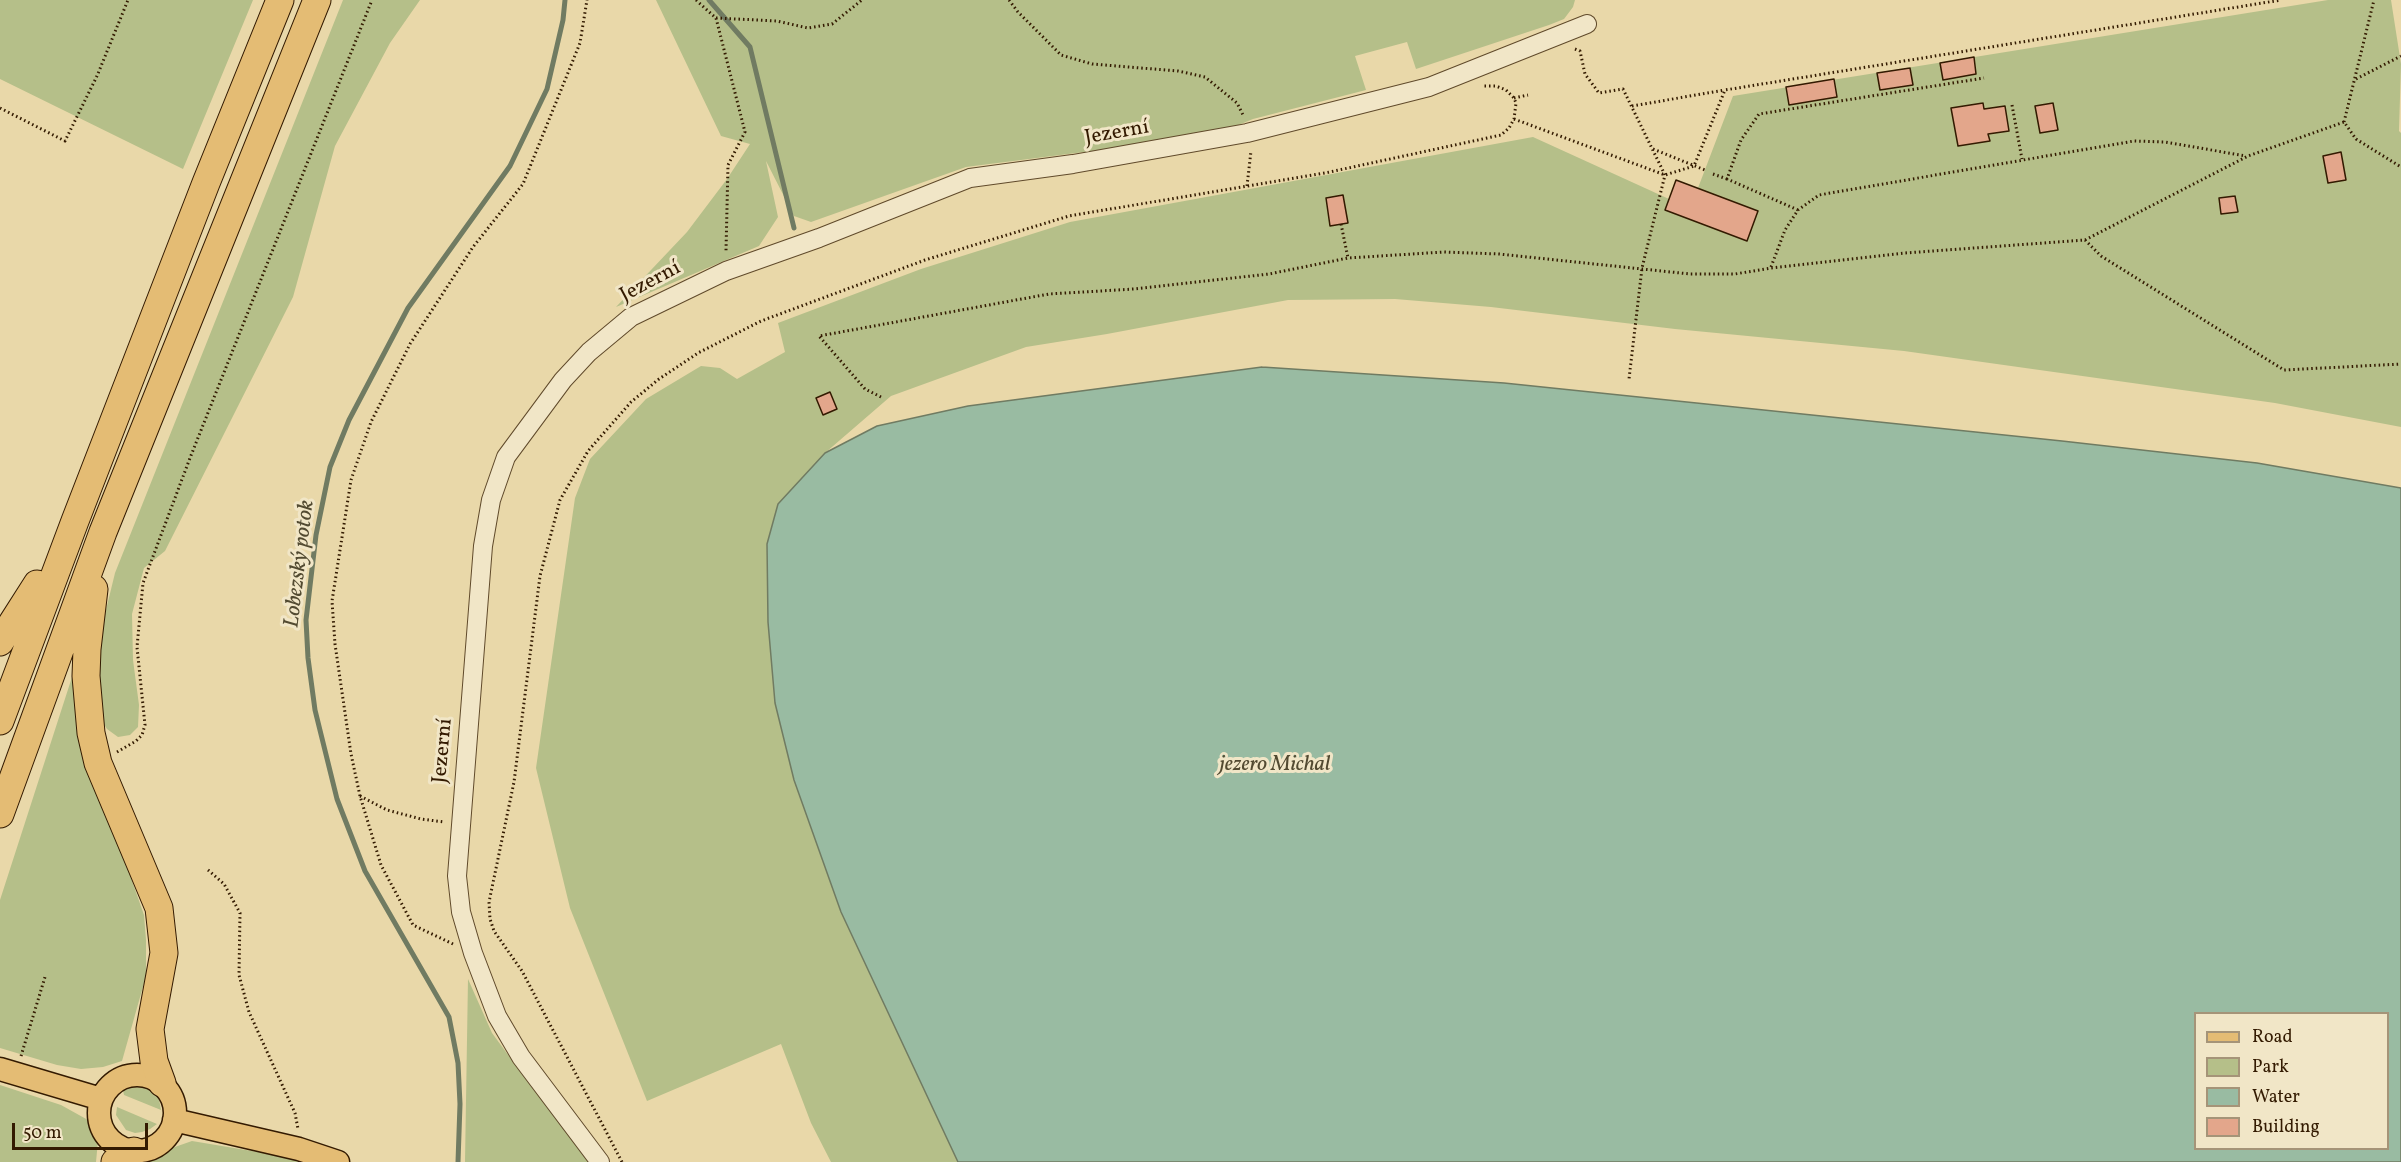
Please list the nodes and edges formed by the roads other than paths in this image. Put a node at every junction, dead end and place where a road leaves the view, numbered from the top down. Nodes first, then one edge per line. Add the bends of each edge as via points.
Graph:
1 (280, 0) edge
2 (317, 0) edge
3 (1587, 24) dead end
4 (75, 521) junction
5 (103, 532) junction
6 (0, 642) edge
7 (0, 721) edge
8 (0, 814) edge
9 (7, 1071) edge
10 (162, 1083) junction
11 (100, 1099) junction
12 (174, 1120) junction
13 (125, 1156) edge
14 (338, 1162) edge
15 (600, 1162) edge

1 - 4 highway
2 - 5 highway
3 - 15 lane, Jezerní via 1429,87 1250,141 970,178 726,271 631,317 563,380 506,457 491,500 483,546 457,876 460,912 497,1016 521,1057
4 - 6 highway
4 - 7 highway
5 - 8 highway
5 - 10 highway via 87,649 87,703 98,763 159,908 164,953 150,1029 154,1061
9 - 11 main road
10 - 11 main road via 141,1074 128,1075 107,1088
10 - 12 main road via 173,1100
11 - 13 main road via 99,1122
12 - 13 main road via 160,1143
12 - 14 main road via 300,1149

